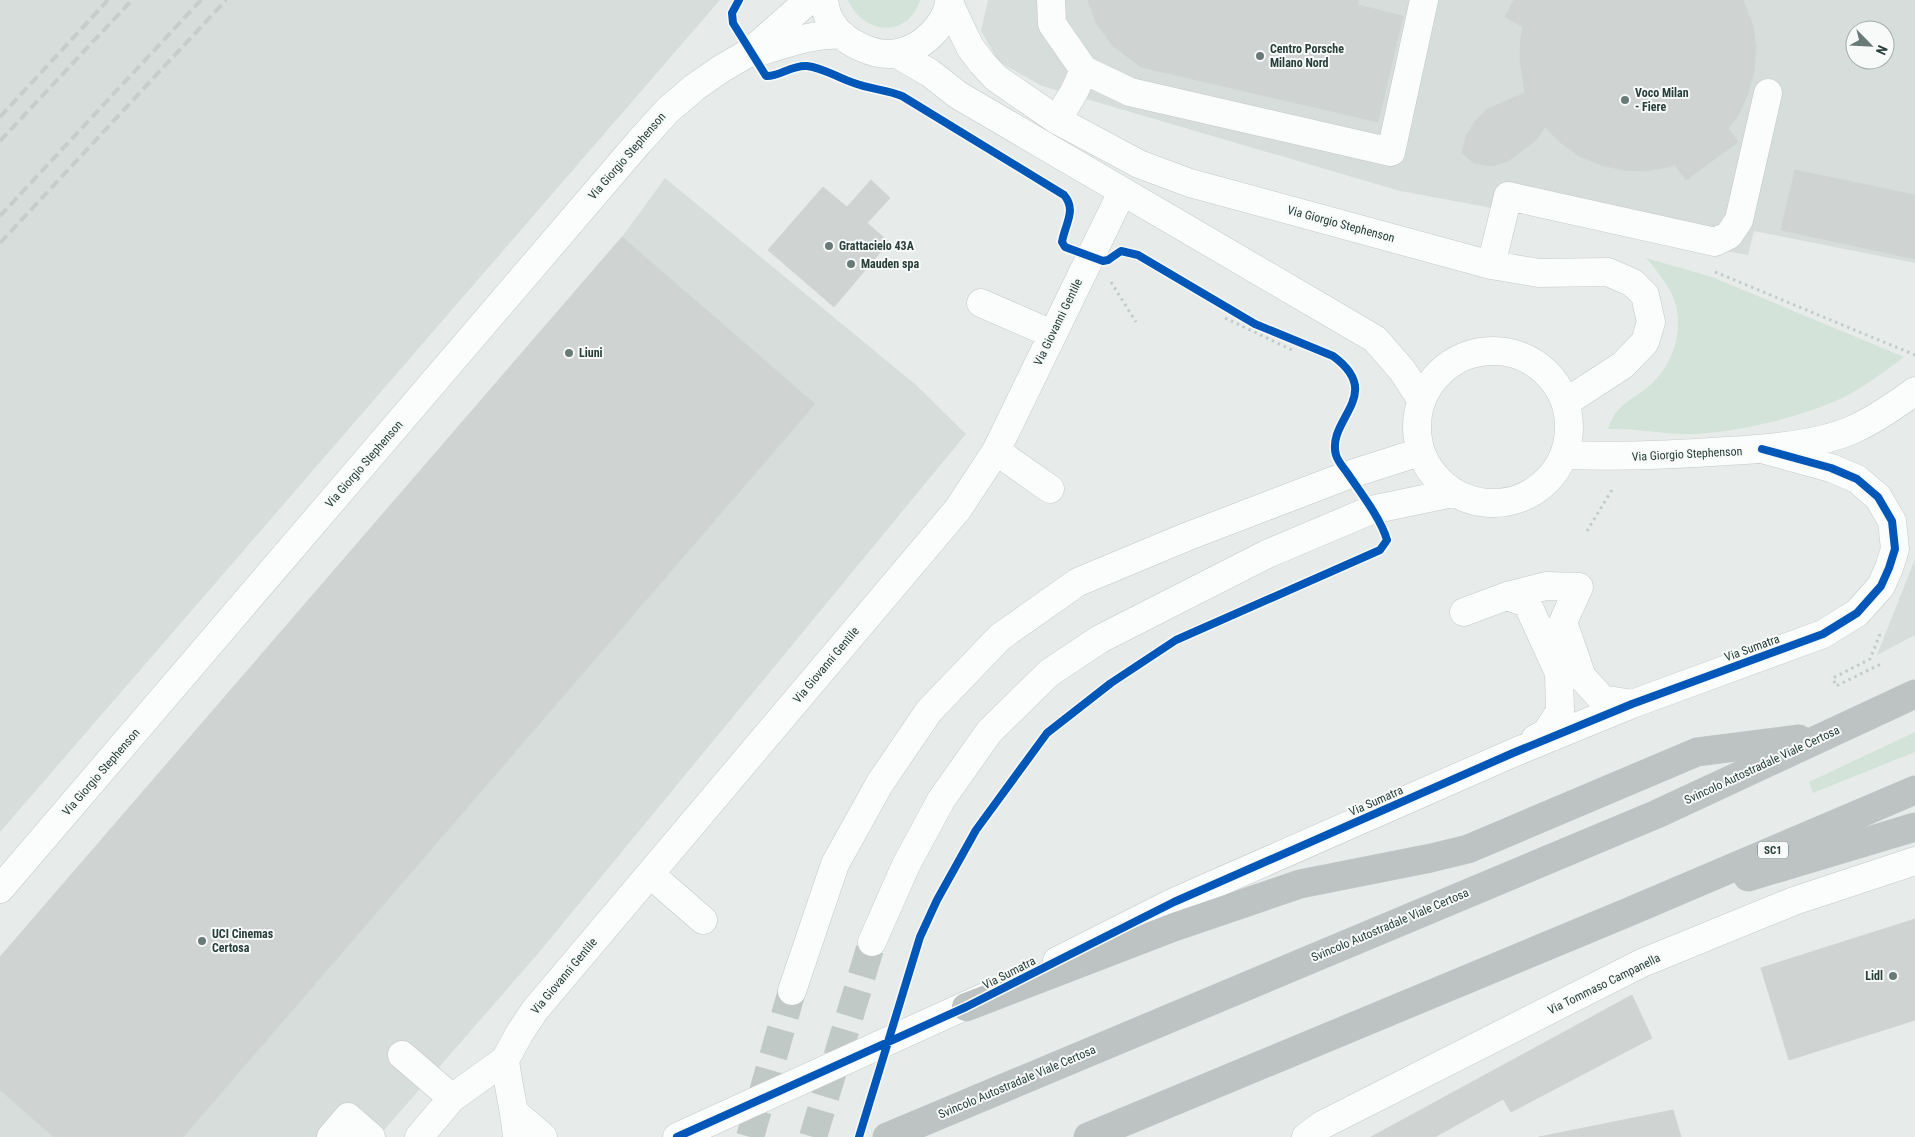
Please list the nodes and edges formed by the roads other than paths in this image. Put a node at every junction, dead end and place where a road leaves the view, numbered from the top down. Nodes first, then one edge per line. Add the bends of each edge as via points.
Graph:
1 (809, 0) edge
2 (824, 0) edge
3 (1051, 0) edge
4 (1424, 0) edge
5 (950, 2) edge
6 (842, 35) junction
7 (897, 54) junction
8 (744, 57) junction
9 (1084, 70) junction
10 (1768, 93) dead end
11 (1057, 120) junction
12 (1122, 192) junction
13 (1491, 265) junction
14 (981, 303) dead end
15 (1052, 334) junction
16 (1915, 391) edge
17 (1422, 399) junction
18 (1566, 402) junction
19 (1762, 449) junction
20 (996, 451) junction
21 (1420, 452) junction
22 (1565, 455) junction
23 (1050, 489) dead end
24 (1453, 492) junction
25 (1507, 596) junction
26 (1464, 612) dead end
27 (1909, 696) edge
28 (1632, 704) junction
29 (1825, 736) junction
30 (1513, 753) junction
31 (1915, 790) edge
32 (1915, 827) edge
33 (1915, 861) edge
34 (650, 874) junction
35 (0, 889) edge
36 (1631, 911) junction
37 (703, 920) dead end
38 (872, 942) tunnel mouth
39 (792, 991) tunnel mouth
40 (966, 1007) junction
41 (402, 1055) dead end
42 (505, 1060) junction
43 (452, 1098) junction
44 (516, 1125) edge
45 (340, 1127) edge
46 (370, 1137) edge
47 (419, 1137) edge
48 (543, 1137) edge
49 (677, 1137) edge
50 (887, 1137) edge
51 (1088, 1137) edge
52 (1306, 1137) edge

1 - 8 street, Via Giorgio Stephenson
2 - 6 street via 831,22
3 - 9 street via 1052,24
4 - 9 street via 1391,152 1130,92
5 - 7 street via 929,37
5 - 11 street, Via Giorgio Stephenson via 970,47 982,63 1010,88
6 - 7 street via 866,49
6 - 8 street, Via Giorgio Stephenson via 803,39
7 - 12 street via 930,73 958,95
8 - 35 street, Via Giorgio Stephenson via 721,68 694,88 668,110 639,142
9 - 11 street
10 - 13 street via 1739,220 1729,235 1715,242 1508,196
11 - 13 street, Via Giorgio Stephenson via 1138,164 1190,183
12 - 15 street, Via Giovanni Gentile
12 - 17 street via 1375,339
13 - 18 street, Via Giorgio Stephenson via 1538,273 1608,272 1633,283 1645,295 1651,322 1645,342 1624,365
14 - 15 street
15 - 20 street, Via Giovanni Gentile
16 - 19 street, Via Giorgio Stephenson via 1853,430 1813,441
17 - 18 street via 1436,377 1456,360 1481,351 1508,352 1533,361 1553,379
17 - 21 street via 1416,426
18 - 22 street via 1570,429
19 - 22 street, Via Giorgio Stephenson via 1619,457
19 - 28 street, Via Sumatra via 1831,468 1857,479 1878,497 1892,521 1895,535 1895,549 1881,586 1856,613 1823,634
20 - 23 street
20 - 34 street, Via Giovanni Gentile via 958,509
21 - 24 street via 1433,475
21 - 39 street via 1348,474 1078,582 1000,638 929,711 880,784 835,864
22 - 24 street via 1551,478 1530,494 1504,503 1478,502
24 - 38 street via 1371,510 1266,554 1100,639 1049,673 989,732 941,800 906,865
25 - 26 street
25 - 28 street via 1546,586 1579,587 1563,622 1582,677 1602,699
25 - 30 street via 1527,603 1559,673 1560,711 1546,733
27 - 29 highway, Svincolo Autostradale Viale Certosa
28 - 30 street, Via Sumatra
29 - 40 highway via 1697,752 1468,849 1300,884 1174,927
29 - 50 highway, Svincolo Autostradale Viale Certosa via 1657,814
30 - 40 street, Via Sumatra via 1174,902
31 - 36 highway, SC1
32 - 36 highway
33 - 52 street, Via Tommaso Campanella via 1794,901 1642,963 1322,1125
34 - 37 street
34 - 42 street, Via Giovanni Gentile via 535,1010
36 - 51 highway
40 - 49 street, Via Sumatra
41 - 43 street
42 - 43 street, Via Giovanni Gentile
42 - 44 street
43 - 47 street, Via Giovanni Gentile
44 - 48 street
45 - 46 street

